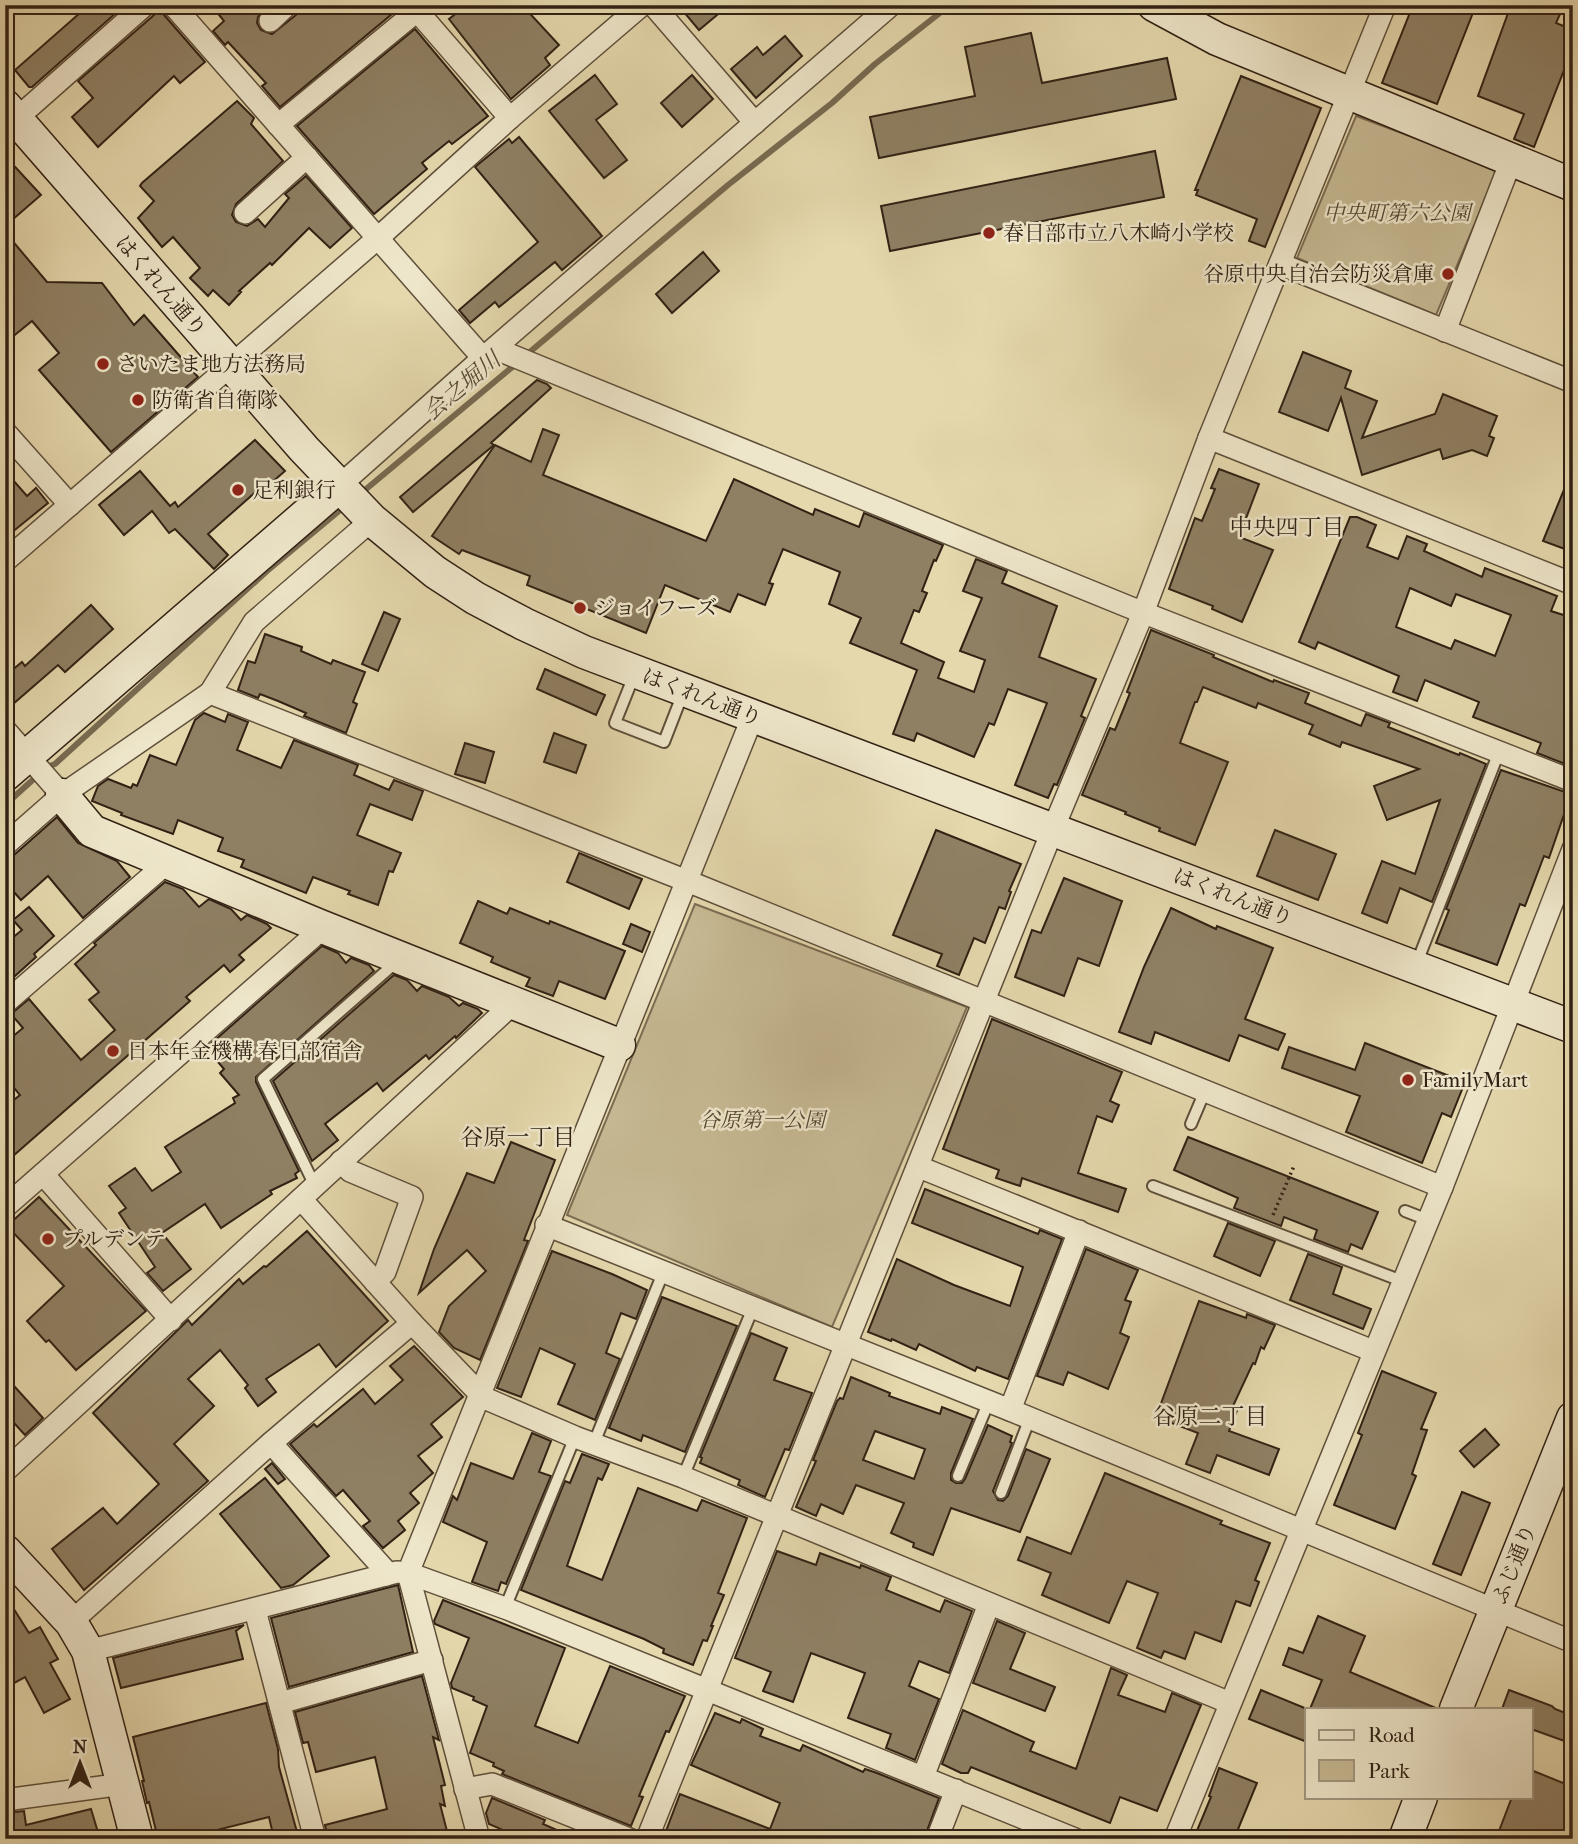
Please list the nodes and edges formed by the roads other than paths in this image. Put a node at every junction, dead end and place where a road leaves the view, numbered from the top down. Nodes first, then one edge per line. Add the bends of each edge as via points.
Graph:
1 (145, 5) edge
2 (173, 5) edge
3 (286, 5) edge
4 (642, 5) edge
5 (653, 5) edge
6 (891, 5) edge
7 (1154, 5) edge
8 (1385, 5) edge
9 (414, 8) edge
10 (270, 21) dead end
11 (1349, 93) junction
12 (11, 113) edge
13 (510, 118) junction
14 (754, 124) junction
15 (278, 125) junction
16 (307, 157) junction
17 (1511, 161) junction
18 (1573, 185) edge
19 (244, 213) dead end
20 (378, 238) junction
21 (1280, 264) junction
22 (1445, 331) junction
23 (495, 353) junction
24 (230, 366) junction
25 (1573, 382) edge
26 (5, 432) edge
27 (1209, 438) junction
28 (354, 503) junction
29 (70, 505) junction
30 (5, 561) edge
31 (1573, 584) edge
32 (1143, 612) junction
33 (636, 672) junction
34 (684, 690) junction
35 (210, 693) junction
36 (753, 716) junction
37 (5, 730) edge
38 (1499, 752) junction
39 (23, 765) edge
40 (1573, 781) edge
41 (57, 789) junction
42 (1053, 829) junction
43 (5, 845) edge
44 (1573, 849) edge
45 (168, 862) junction
46 (686, 881) junction
47 (320, 926) junction
48 (397, 957) junction
49 (1415, 967) junction
50 (509, 1002) junction
51 (985, 1002) junction
52 (5, 1003) edge
53 (1512, 1004) junction
54 (1573, 1027) edge
55 (619, 1045) junction
56 (1205, 1091) junction
57 (1191, 1124) dead end
58 (341, 1161) junction
59 (919, 1167) junction
60 (43, 1174) junction
61 (1153, 1186) dead end
62 (1442, 1187) junction
63 (308, 1192) junction
64 (5, 1207) edge
65 (1405, 1211) dead end
66 (1428, 1220) junction
67 (546, 1225) junction
68 (1079, 1231) junction
69 (663, 1273) junction
70 (1402, 1281) junction
71 (375, 1282) junction
72 (753, 1308) junction
73 (171, 1320) junction
74 (412, 1323) junction
75 (846, 1344) junction
76 (1373, 1351) junction
77 (479, 1393) junction
78 (989, 1401) junction
79 (1010, 1410) junction
80 (1030, 1418) junction
81 (1573, 1418) edge
82 (584, 1440) junction
83 (271, 1443) junction
84 (5, 1471) edge
85 (958, 1476) dead end
86 (683, 1477) junction
87 (1001, 1493) dead end
88 (777, 1516) junction
89 (1300, 1528) junction
90 (5, 1551) edge
91 (408, 1573) junction
92 (386, 1575) junction
93 (989, 1604) junction
94 (505, 1608) junction
95 (255, 1610) junction
96 (1496, 1610) junction
97 (71, 1622) junction
98 (1573, 1642) edge
99 (88, 1651) junction
100 (432, 1660) junction
101 (707, 1690) junction
102 (280, 1703) junction
103 (1230, 1703) junction
104 (1456, 1708) edge
105 (923, 1777) junction
106 (123, 1784) junction
107 (465, 1788) junction
108 (956, 1790) junction
109 (1421, 1798) edge
110 (5, 1800) edge
111 (1067, 1837) edge
112 (137, 1839) edge
113 (315, 1839) edge
114 (479, 1839) edge
115 (629, 1839) edge
116 (647, 1839) edge
117 (937, 1839) edge
118 (1175, 1839) edge
119 (1405, 1839) edge

1 - 12 street
2 - 15 street
3 - 10 street
4 - 13 street
5 - 14 street
6 - 14 street
7 - 11 street via 1217,39
8 - 11 street
9 - 13 street
9 - 15 street
11 - 17 street
11 - 21 street
12 - 24 street, はくれん通り
13 - 20 street
14 - 23 street
15 - 16 street
16 - 19 street
16 - 20 street
17 - 18 street
17 - 22 street
20 - 23 street
20 - 24 street
21 - 22 street
21 - 27 street
22 - 25 street
23 - 28 street
23 - 32 street
24 - 28 street, はくれん通り
24 - 29 street
26 - 29 street
27 - 31 street
27 - 32 street
28 - 33 street, はくれん通り via 418,559 475,598 584,652
28 - 35 street via 254,622
28 - 39 street
29 - 30 street
32 - 38 street
32 - 42 street
33 - 34 street, はくれん通り
33 - 34 lane via 615,723 664,742
34 - 36 street, はくれん通り
35 - 41 street
35 - 46 street
36 - 42 street, はくれん通り
36 - 46 street
37 - 39 street
38 - 40 street
38 - 49 lane
39 - 41 street
41 - 43 street
41 - 45 street via 92,831
42 - 49 street, はくれん通り
42 - 51 street
44 - 53 street
45 - 47 street
45 - 52 street
46 - 51 street
46 - 55 street
47 - 48 street
47 - 60 street
48 - 50 street
48 - 63 lane via 263,1079
49 - 53 street, はくれん通り
50 - 55 street
50 - 58 street
51 - 56 street
51 - 59 street
53 - 54 street, はくれん通り
53 - 62 street
55 - 67 street
56 - 57 lane
56 - 62 street
58 - 63 street
58 - 71 street via 350,1171 412,1197 385,1272
59 - 68 street
59 - 75 street
60 - 64 street
60 - 73 street
61 - 70 lane
62 - 66 street
63 - 71 street
63 - 73 street
65 - 66 lane
66 - 70 street
67 - 69 street
67 - 77 street
68 - 76 street
68 - 79 street
69 - 72 street
69 - 82 lane
70 - 76 street
71 - 74 street
72 - 75 street
72 - 86 lane
73 - 84 street
74 - 77 street
74 - 83 street
75 - 78 street
75 - 88 street
76 - 89 street
77 - 82 street
77 - 91 street
78 - 79 street
78 - 85 lane
79 - 80 street
80 - 87 lane
80 - 89 street
81 - 96 street, ふじ通り
82 - 86 street
82 - 94 lane
83 - 92 street
83 - 97 street
86 - 88 street
88 - 93 street
88 - 101 street
89 - 96 street
89 - 103 street
90 - 97 street
91 - 92 street
91 - 94 street
91 - 100 street
92 - 95 street
93 - 103 street
93 - 105 street
94 - 101 street
95 - 99 street
95 - 102 street
96 - 98 street
96 - 104 street, ふじ通り
97 - 99 street
99 - 106 street
100 - 102 street
100 - 107 street
101 - 105 street
101 - 116 street
102 - 113 street
103 - 118 street
105 - 108 street
106 - 110 street
106 - 112 street
107 - 114 street
107 - 115 street via 492,1784
108 - 111 street
108 - 117 street
109 - 119 street

